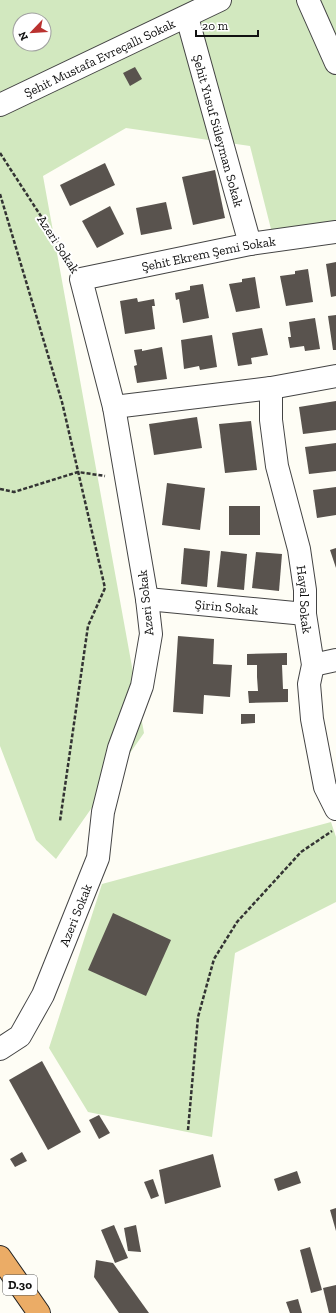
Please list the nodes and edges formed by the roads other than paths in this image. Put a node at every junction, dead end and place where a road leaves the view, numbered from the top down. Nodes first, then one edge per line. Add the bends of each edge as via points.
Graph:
1 (220, 0) edge
2 (308, 0) edge
3 (187, 17) junction
4 (336, 63) edge
5 (0, 105) edge
6 (336, 232) edge
7 (250, 244) junction
8 (81, 279) joint
9 (336, 376) edge
10 (271, 388) junction
11 (114, 407) junction
12 (147, 599) junction
13 (305, 614) junction
14 (336, 660) edge
15 (313, 665) junction
16 (336, 808) edge
17 (0, 1049) edge
18 (0, 1257) edge
19 (39, 1313) edge

1 - 3 street, Şehit Mustafa Evreçallı Sokak
2 - 4 street
3 - 5 street, Şehit Mustafa Evreçallı Sokak
3 - 7 street, Şehit Yusuf Süleyman Sokak
6 - 7 street, Şehit Ekrem Şemi Sokak
7 - 8 street, Şehit Ekrem Şemi Sokak
8 - 11 street, Azeri Sokak
9 - 10 street
10 - 11 street
10 - 13 street, Hayal Sokak via 271,420 278,466 298,549 305,590
11 - 12 street, Azeri Sokak
12 - 13 street, Şirin Sokak
12 - 17 street, Azeri Sokak via 151,634 142,686 119,748 103,812 98,858 43,995 20,1036
13 - 15 street, Hayal Sokak
14 - 15 street
15 - 16 street, Hayal Sokak via 309,684 312,719 325,787
18 - 19 highway, D.30

